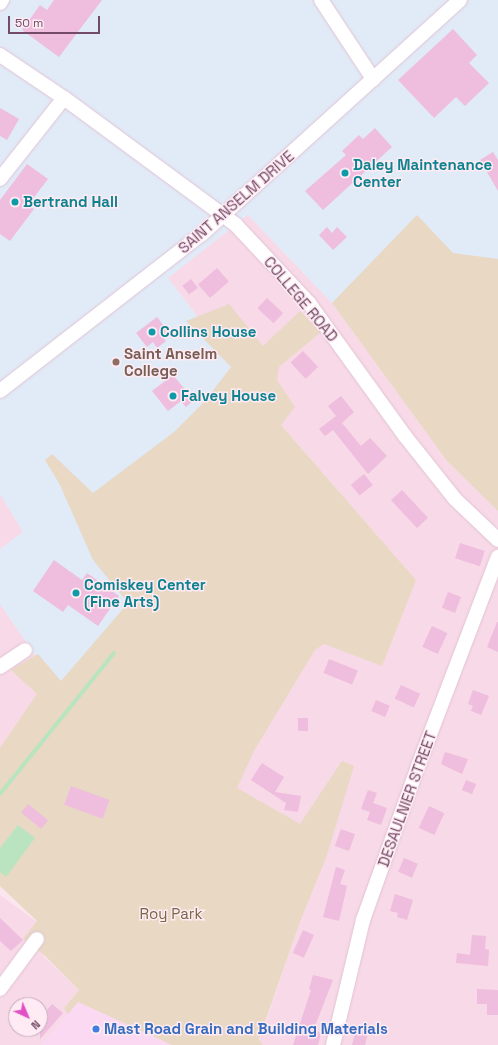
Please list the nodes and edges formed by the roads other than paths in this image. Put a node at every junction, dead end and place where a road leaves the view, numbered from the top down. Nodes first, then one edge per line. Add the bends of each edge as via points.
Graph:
1 (2, 0) edge
2 (321, 0) edge
3 (460, 0) edge
4 (0, 3) edge
5 (0, 55) edge
6 (373, 79) junction
7 (64, 98) junction
8 (0, 179) edge
9 (223, 216) junction
10 (0, 390) edge
11 (498, 540) edge
12 (498, 558) edge
13 (25, 650) dead end
14 (0, 667) edge
15 (37, 940) dead end
16 (0, 989) edge
17 (333, 1045) edge

1 - 4 street
2 - 6 street
3 - 6 street, SAINT ANSELM DRIVE
5 - 7 street, COLLEGE ROAD
6 - 9 street, SAINT ANSELM DRIVE
7 - 8 street
7 - 9 street, COLLEGE ROAD
9 - 10 street, SAINT ANSELM DRIVE
9 - 11 street, COLLEGE ROAD via 236,225 295,287 437,477 469,514
12 - 17 street, DESAULNIER STREET via 363,920
13 - 14 street
15 - 16 street

